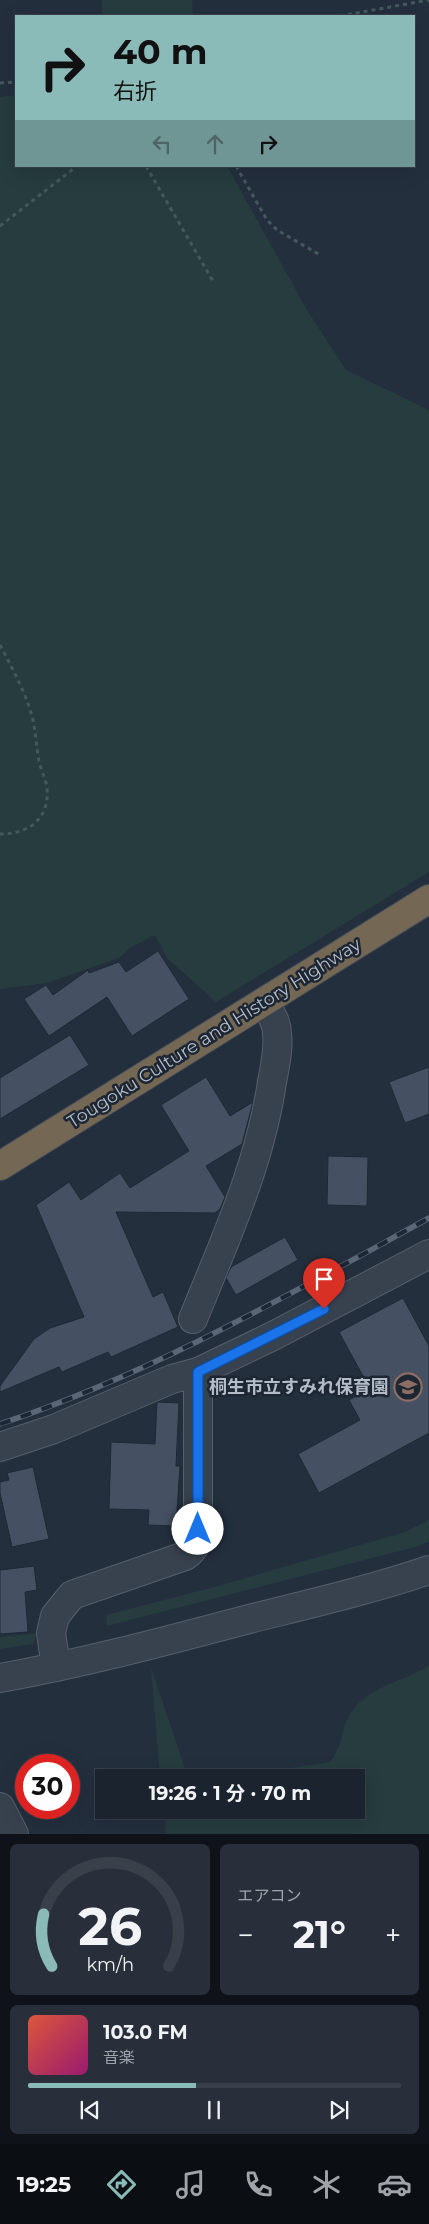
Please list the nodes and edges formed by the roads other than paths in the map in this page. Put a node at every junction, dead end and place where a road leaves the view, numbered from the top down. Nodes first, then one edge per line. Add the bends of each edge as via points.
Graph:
1 (429, 899) edge
2 (264, 1002) junction
3 (0, 1166) edge
4 (429, 1254) edge
5 (193, 1319) dead end
6 (198, 1372) junction
7 (0, 1447) edge
8 (429, 1570) edge
9 (56, 1667) junction
10 (0, 1678) edge
11 (0, 1807) edge
12 (14, 1834) edge

1 - 2 highway, Tougoku Culture and History Highway
2 - 3 highway, Tougoku Culture and History Highway
2 - 5 street via 278,1032 268,1114 235,1216
4 - 6 street
6 - 7 street via 172,1379 54,1429
6 - 9 street via 198,1529 193,1551 72,1595 55,1616 51,1633
8 - 9 street via 390,1583
9 - 10 street
11 - 12 street

